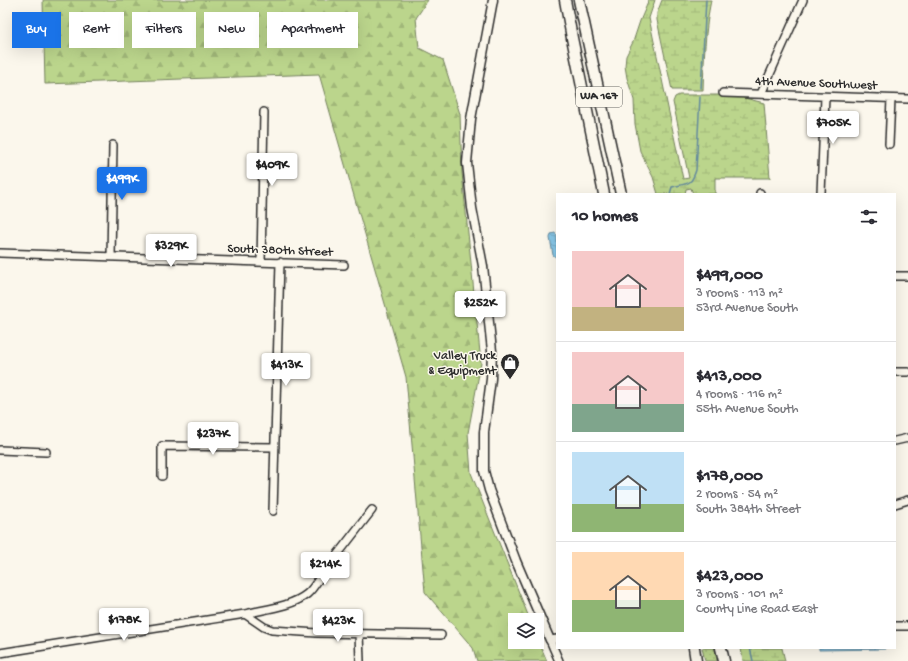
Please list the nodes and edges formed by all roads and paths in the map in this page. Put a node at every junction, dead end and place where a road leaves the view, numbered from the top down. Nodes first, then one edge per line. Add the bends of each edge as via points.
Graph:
1 (493, 0) edge
2 (566, 0) edge
3 (579, 0) edge
4 (803, 0) edge
5 (723, 93) dead end
6 (760, 94) junction
7 (825, 97) junction
8 (891, 99) junction
9 (908, 99) edge
10 (264, 112) dead end
11 (889, 144) dead end
12 (113, 145) dead end
13 (604, 193) edge
14 (621, 193) edge
15 (821, 193) edge
16 (0, 253) edge
17 (111, 257) junction
18 (261, 262) junction
19 (280, 262) junction
20 (344, 265) dead end
21 (896, 276) edge
22 (908, 276) edge
23 (896, 372) edge
24 (908, 372) edge
25 (908, 438) edge
26 (896, 441) edge
27 (275, 447) junction
28 (0, 450) edge
29 (46, 452) dead end
30 (162, 476) dead end
31 (908, 500) edge
32 (896, 504) edge
33 (372, 510) dead end
34 (273, 511) dead end
35 (245, 614) junction
36 (896, 626) edge
37 (908, 626) edge
38 (359, 633) junction
39 (441, 635) dead end
40 (553, 639) edge
41 (694, 649) edge
42 (721, 649) edge
43 (0, 653) edge
44 (360, 661) edge
45 (558, 661) edge
46 (696, 661) edge
47 (724, 661) edge

1 - 40 main road via 471,119 467,163 492,339 492,366 484,432 484,471 516,561
2 - 13 highway, WA 167
3 - 14 highway, WA 167
4 - 6 street
5 - 6 street, 4th Avenue Southwest
6 - 7 street, 4th Avenue Southwest
7 - 8 street, 4th Avenue Southwest
7 - 15 street
8 - 9 street, 4th Avenue Southwest
8 - 11 street
10 - 18 street
12 - 17 street
16 - 17 street, South 380th Street
17 - 18 street, South 380th Street
18 - 19 street, South 380th Street
19 - 20 street, South 380th Street
19 - 27 street
21 - 22 street
23 - 24 street
25 - 26 street
27 - 30 street via 162,446
27 - 34 street
28 - 29 street
31 - 32 street
33 - 35 street via 307,594 280,606
35 - 38 street via 272,630
35 - 43 street
36 - 37 street
38 - 39 street
38 - 44 street
40 - 45 street
41 - 46 highway
42 - 47 highway

